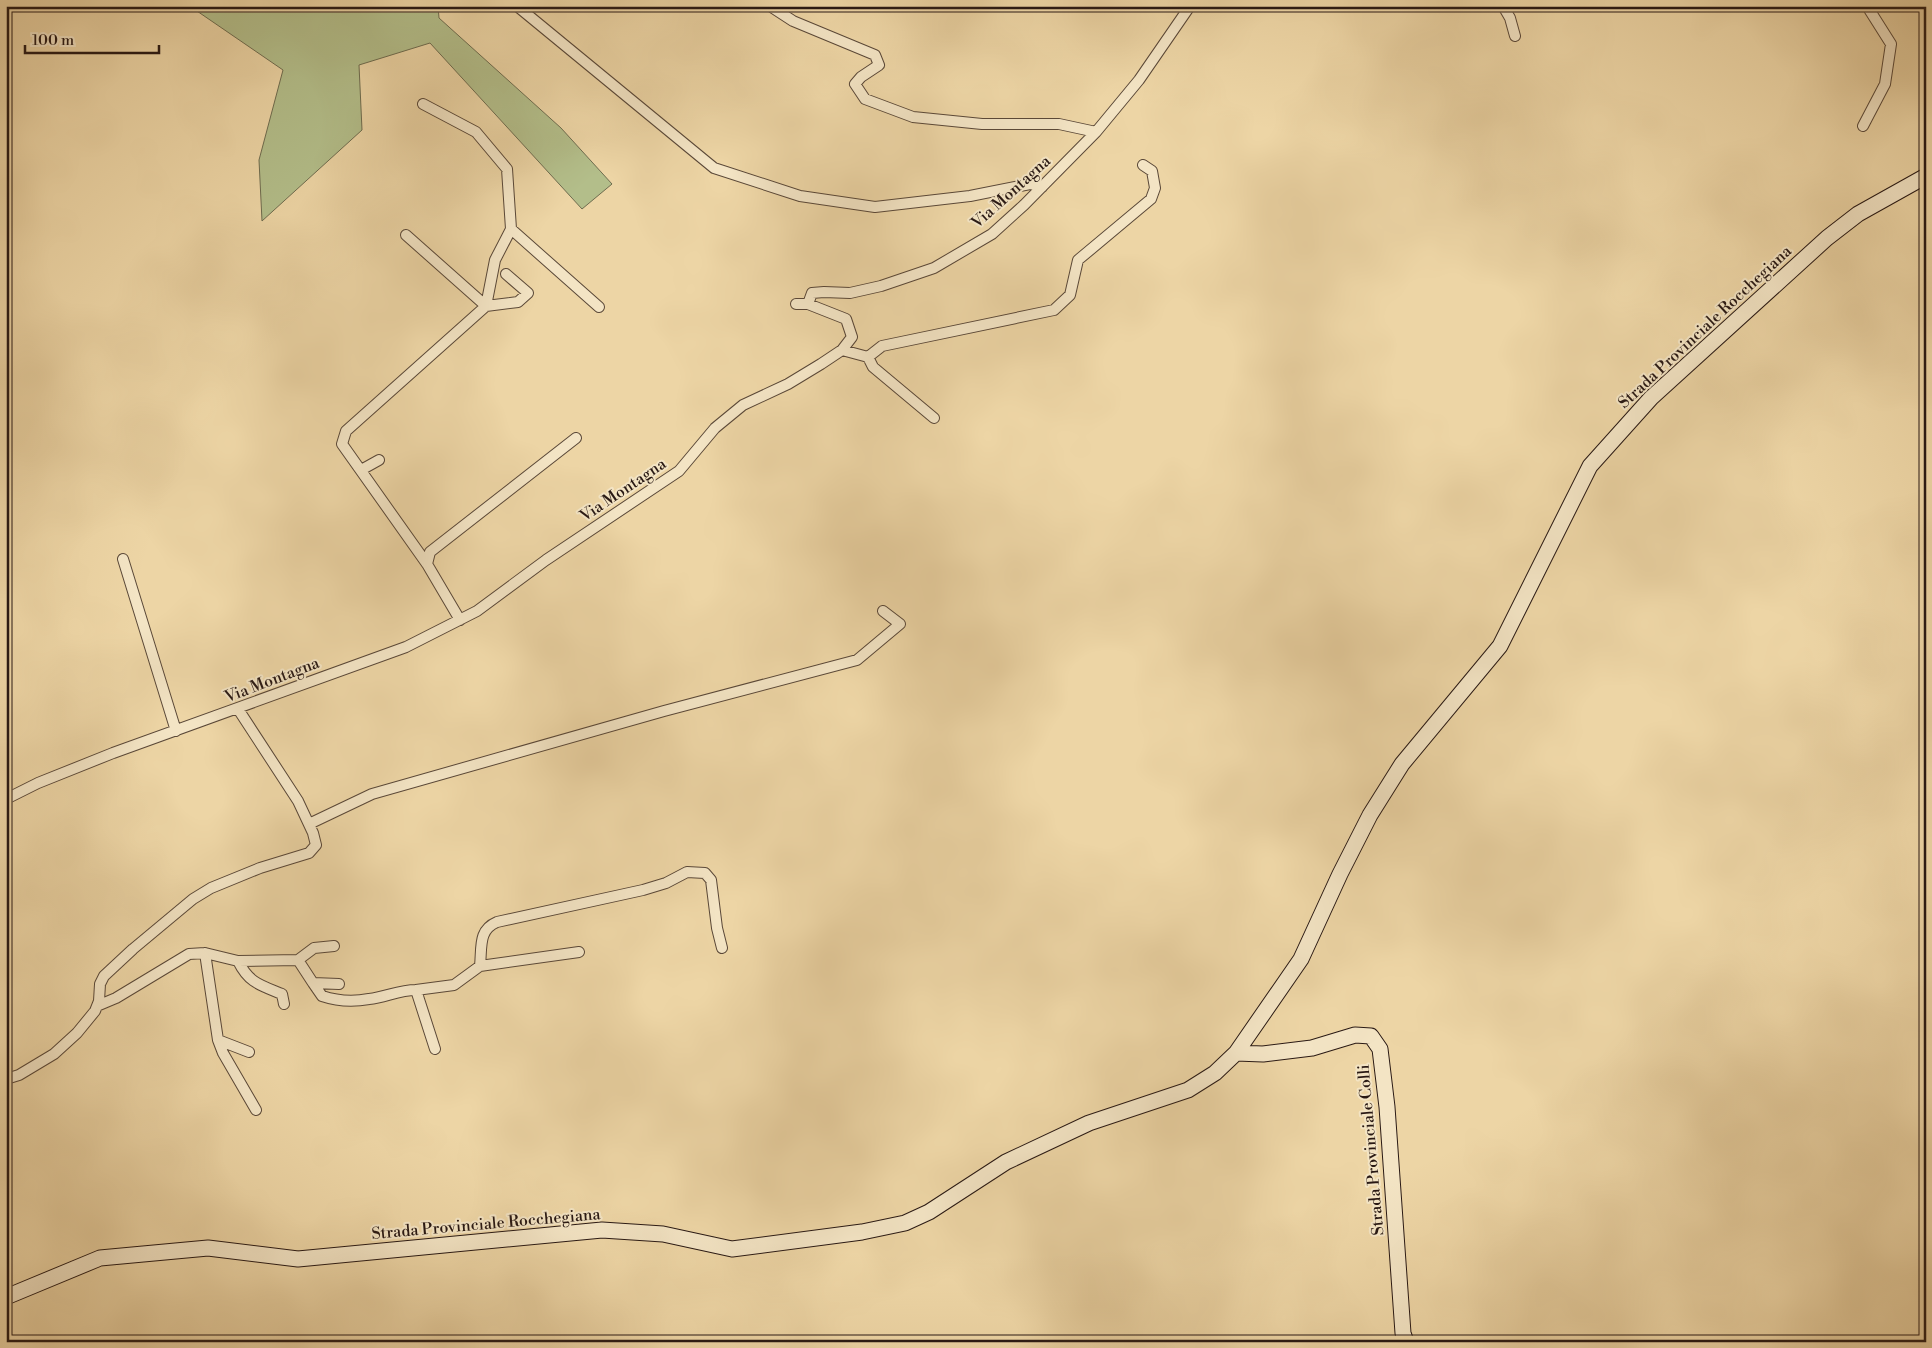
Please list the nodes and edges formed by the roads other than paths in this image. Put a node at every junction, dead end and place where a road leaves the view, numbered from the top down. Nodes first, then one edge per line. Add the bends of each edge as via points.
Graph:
1 (516, 6) edge
2 (770, 6) edge
3 (1190, 6) edge
4 (1503, 6) edge
5 (1866, 6) edge
6 (1516, 36) dead end
7 (423, 104) dead end
8 (1863, 126) dead end
9 (1096, 132) junction
10 (1143, 164) dead end
11 (1926, 176) edge
12 (1042, 187) junction
13 (511, 229) junction
14 (406, 235) dead end
15 (506, 274) dead end
16 (796, 304) dead end
17 (808, 304) junction
18 (486, 306) junction
19 (599, 307) dead end
20 (842, 350) junction
21 (868, 357) junction
22 (934, 418) dead end
23 (576, 438) dead end
24 (379, 460) dead end
25 (361, 470) junction
26 (123, 559) dead end
27 (428, 564) junction
28 (883, 611) dead end
29 (460, 620) junction
30 (238, 709) junction
31 (176, 730) junction
32 (6, 799) edge
33 (309, 824) junction
34 (334, 946) dead end
35 (722, 948) dead end
36 (579, 952) dead end
37 (205, 954) junction
38 (298, 960) junction
39 (238, 961) junction
40 (480, 966) junction
41 (313, 983) junction
42 (339, 984) dead end
43 (416, 990) junction
44 (284, 1004) dead end
45 (97, 1006) junction
46 (218, 1040) junction
47 (435, 1049) dead end
48 (249, 1052) dead end
49 (1236, 1053) junction
50 (6, 1080) edge
51 (256, 1110) dead end
52 (6, 1297) edge
53 (1406, 1342) edge

1 - 12 street via 714,168 800,196 875,207 970,196 1030,184
2 - 9 street via 792,20 875,55 879,65 856,84 865,100 913,117 982,124 1059,124
3 - 9 street, Via Montagna via 1140,80
4 - 6 street
5 - 8 street via 1891,44 1885,84
7 - 13 street via 476,132 507,169
9 - 12 street, Via Montagna
10 - 21 street via 1152,171 1155,188 1151,199 1078,260 1070,295 1054,310 882,346
11 - 49 main road, Strada Provinciale Rocchegiana via 1858,214 1827,238 1651,398 1590,466 1500,646 1402,764 1370,815 1301,959
12 - 17 street, Via Montagna via 992,234 934,268 850,293 812,293
13 - 18 street via 495,260
13 - 19 street
14 - 18 street
15 - 18 street via 528,294 518,302
16 - 17 street
17 - 20 street via 846,319 852,337
18 - 25 street via 346,431 342,444
20 - 21 street
20 - 29 street, Via Montagna via 788,384 743,405 715,428 679,471
21 - 22 street via 874,366
23 - 27 street via 430,552
24 - 25 street
25 - 27 street
26 - 31 street
27 - 29 street
28 - 33 street via 900,624 857,660 372,794
29 - 30 street, Via Montagna via 406,647
30 - 31 street, Via Montagna
30 - 33 street via 298,801
31 - 32 street, Via Montagna via 104,756
33 - 45 street via 316,845 310,853 260,868 193,899 104,976
34 - 38 street via 314,948
35 - 40 street via 711,880 705,873 687,872 643,890 488,925 483,933
36 - 40 street
37 - 39 street
37 - 45 street via 189,954
37 - 46 street
38 - 39 street
38 - 41 street
39 - 44 street via 254,983 282,994
40 - 43 street via 454,985
41 - 42 street
41 - 43 street via 322,996 338,1001 370,1000 404,990
43 - 47 street
45 - 50 street via 77,1033 54,1054
46 - 48 street
46 - 51 street via 222,1054
49 - 52 main road, Strada Provinciale Rocchegiana via 1215,1073 1188,1090 1089,1123 1006,1162 930,1212 904,1223 862,1232 732,1249 663,1234 602,1230 298,1259 208,1248 100,1258
49 - 53 main road, Strada Provinciale Colli via 1263,1054 1312,1048 1355,1035 1371,1036 1380,1048

